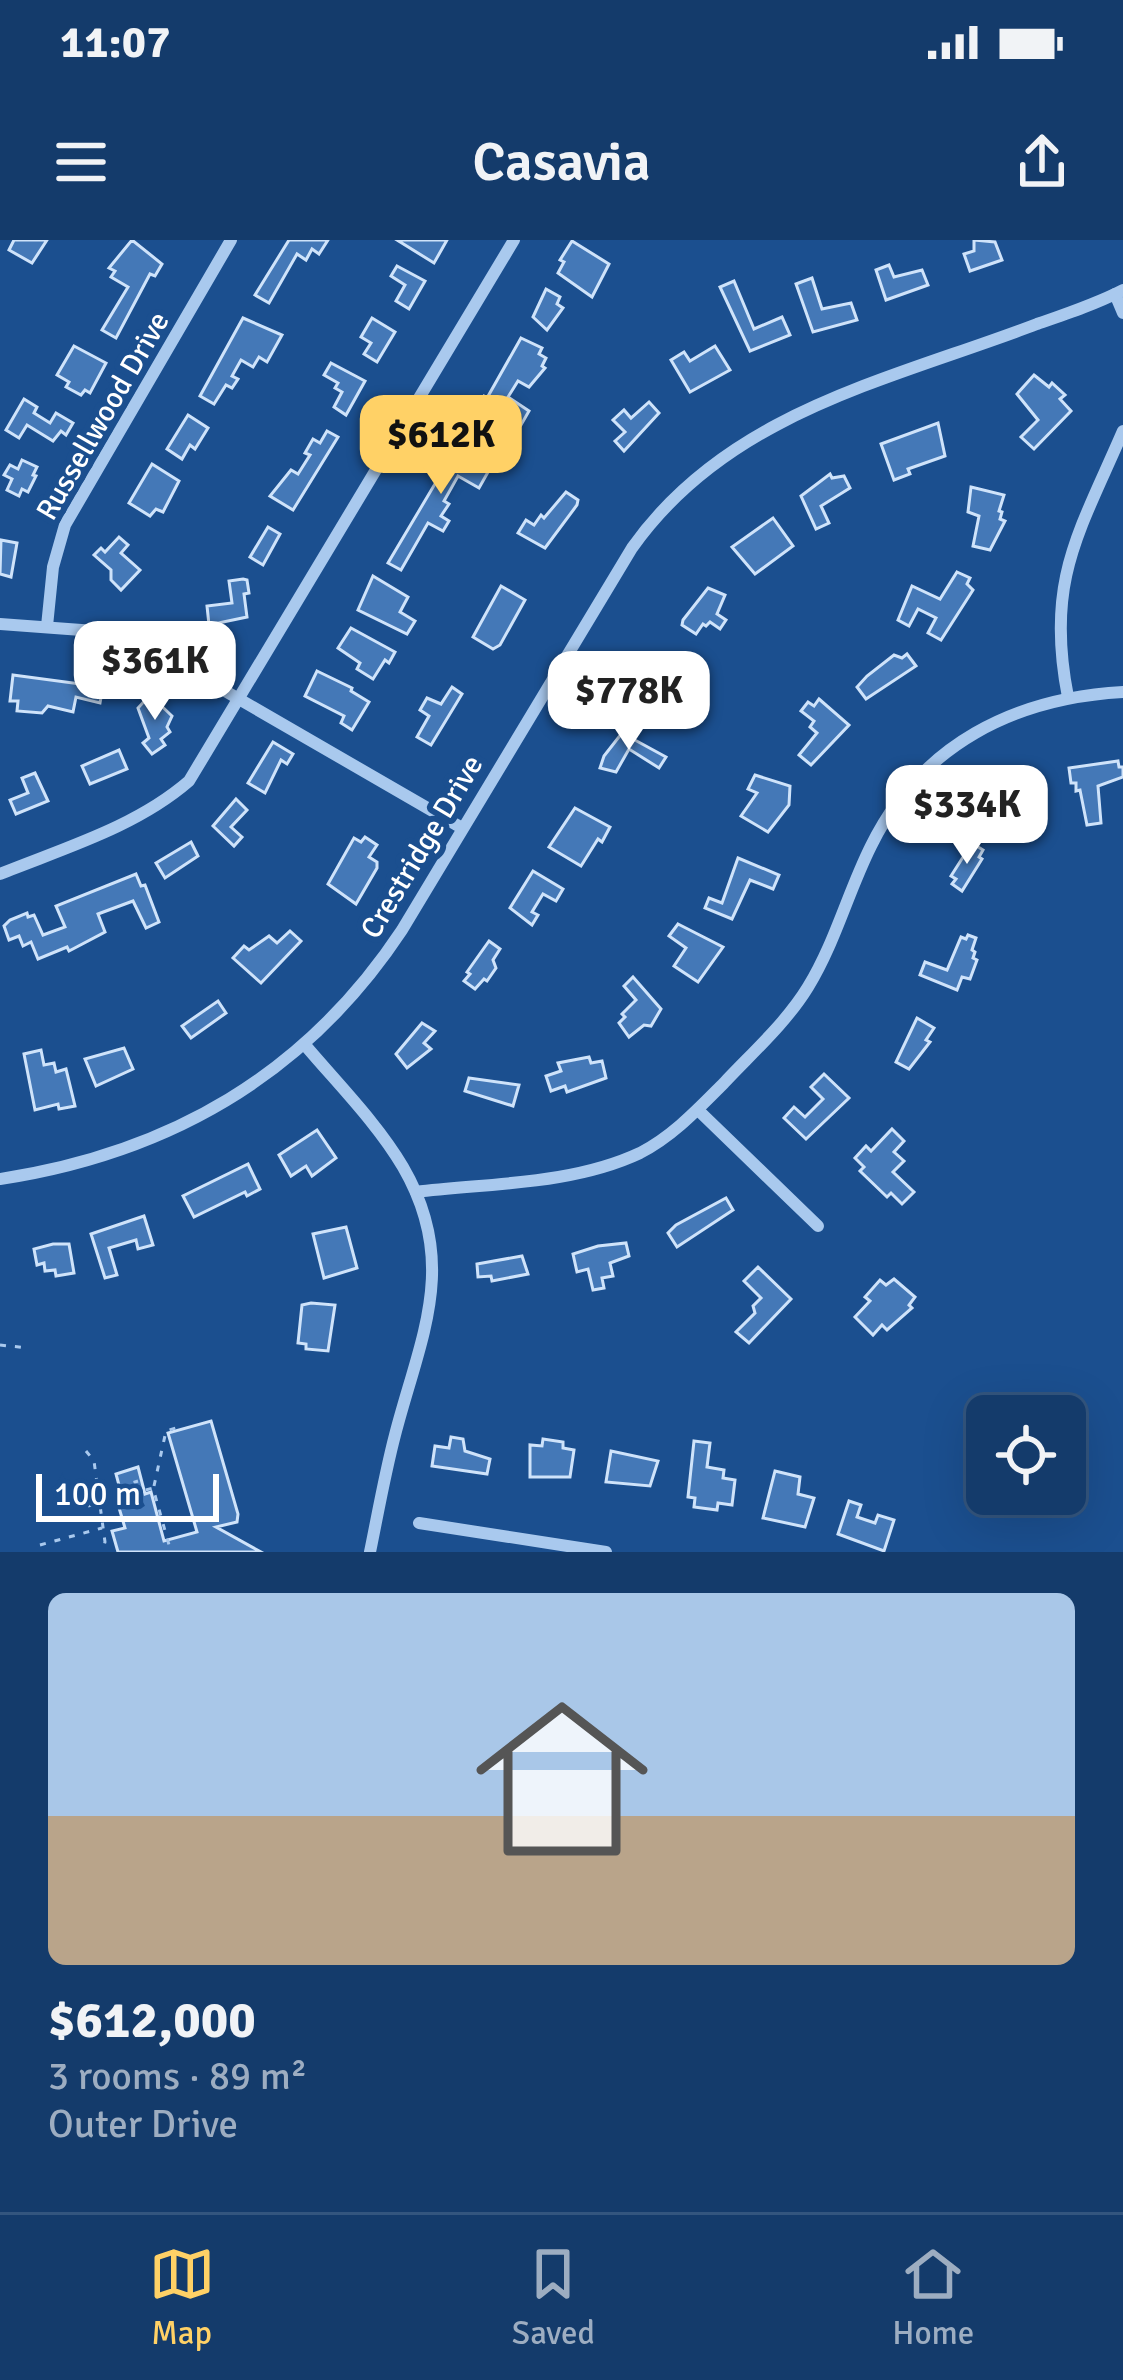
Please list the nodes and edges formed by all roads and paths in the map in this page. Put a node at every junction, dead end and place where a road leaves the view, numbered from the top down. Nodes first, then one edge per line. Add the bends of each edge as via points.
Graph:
1 (231, 240) edge
2 (514, 240) edge
3 (1119, 292) edge
4 (1123, 313) edge
5 (1123, 431) edge
6 (0, 624) edge
7 (47, 626) junction
8 (1123, 692) edge
9 (1068, 697) junction
10 (242, 699) junction
11 (462, 828) junction
12 (0, 874) edge
13 (304, 1045) junction
14 (698, 1110) junction
15 (0, 1179) edge
16 (416, 1192) junction
17 (818, 1226) dead end
18 (0, 1345) edge
19 (28, 1348) dead end
20 (179, 1427) dead end
21 (86, 1451) dead end
22 (138, 1481) dead end
23 (153, 1488) junction
24 (131, 1494) junction
25 (99, 1503) junction
26 (88, 1506) dead end
27 (419, 1523) dead end
28 (103, 1528) junction
29 (40, 1545) dead end
30 (102, 1552) edge
31 (171, 1552) edge
32 (370, 1552) edge
33 (606, 1552) edge

1 - 7 street, Russellwood Drive via 65,525
2 - 10 street
3 - 4 street
3 - 11 street, Crestridge Drive via 814,404 688,483 632,548
5 - 9 street via 1065,570 1059,616
6 - 7 street
7 - 10 street via 134,640
8 - 9 street
9 - 14 street via 1010,714 923,773 876,835 803,996
10 - 11 street
10 - 12 street via 190,782 166,800
11 - 13 street, Crestridge Drive via 389,950
13 - 15 street, Crestridge Drive via 218,1108 158,1138
13 - 16 street via 389,1145
14 - 16 street via 655,1144 609,1165
14 - 17 street
16 - 32 street via 430,1245 429,1320
18 - 19 path
20 - 23 path via 166,1431
21 - 25 path
22 - 24 path via 128,1484
23 - 24 path
23 - 31 path
24 - 25 path
25 - 26 path
25 - 28 path
27 - 33 street
28 - 29 path
28 - 30 path

